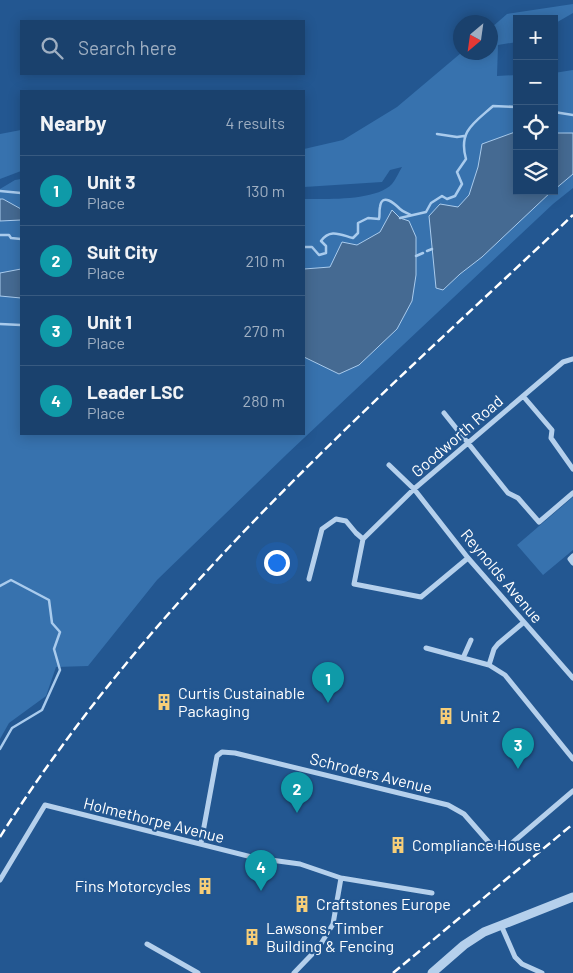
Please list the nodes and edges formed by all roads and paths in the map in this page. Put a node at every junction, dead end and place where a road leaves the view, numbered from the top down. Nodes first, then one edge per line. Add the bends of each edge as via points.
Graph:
1 (573, 359) edge
2 (523, 396) junction
3 (444, 413) dead end
4 (468, 443) junction
5 (389, 465) dead end
6 (573, 469) edge
7 (414, 489) junction
8 (573, 493) edge
9 (364, 539) junction
10 (573, 556) edge
11 (468, 558) junction
12 (573, 563) edge
13 (309, 579) dead end
14 (524, 622) junction
15 (471, 640) dead end
16 (426, 648) dead end
17 (463, 658) junction
18 (489, 665) junction
19 (573, 678) edge
20 (573, 759) edge
21 (573, 790) edge
22 (201, 844) junction
23 (341, 878) junction
24 (0, 880) edge
25 (432, 893) dead end
26 (573, 897) edge
27 (501, 925) junction
28 (147, 944) dead end
29 (198, 973) edge
30 (294, 973) edge
31 (432, 973) edge
32 (542, 973) edge

1 - 2 street, Goodworth Road via 562,362
2 - 4 street, Goodworth Road
2 - 6 street via 552,430 550,438
3 - 4 street
4 - 7 street, Goodworth Road
4 - 8 street via 508,493 518,498 539,522
5 - 7 street, Reynolds Avenue
7 - 9 street, Goodworth Road
7 - 11 street, Reynolds Avenue
9 - 11 street via 354,584 392,592 421,597
9 - 13 street via 346,521 336,519 322,529
10 - 12 street via 570,559
11 - 14 street, Reynolds Avenue
14 - 18 street via 498,644
14 - 19 street, Reynolds Avenue
15 - 17 street
16 - 17 street
17 - 18 street
18 - 20 street via 505,675
21 - 22 street, Schroders Avenue via 512,843 499,848 492,846 464,814 448,805 222,752 217,756
22 - 23 street, Holmethorpe Avenue via 256,858 300,864
22 - 24 street, Holmethorpe Avenue via 46,806
23 - 25 street, Holmethorpe Avenue
23 - 30 street via 333,924 320,947
26 - 27 street
27 - 31 street via 464,945
27 - 32 street via 515,957
28 - 29 street

